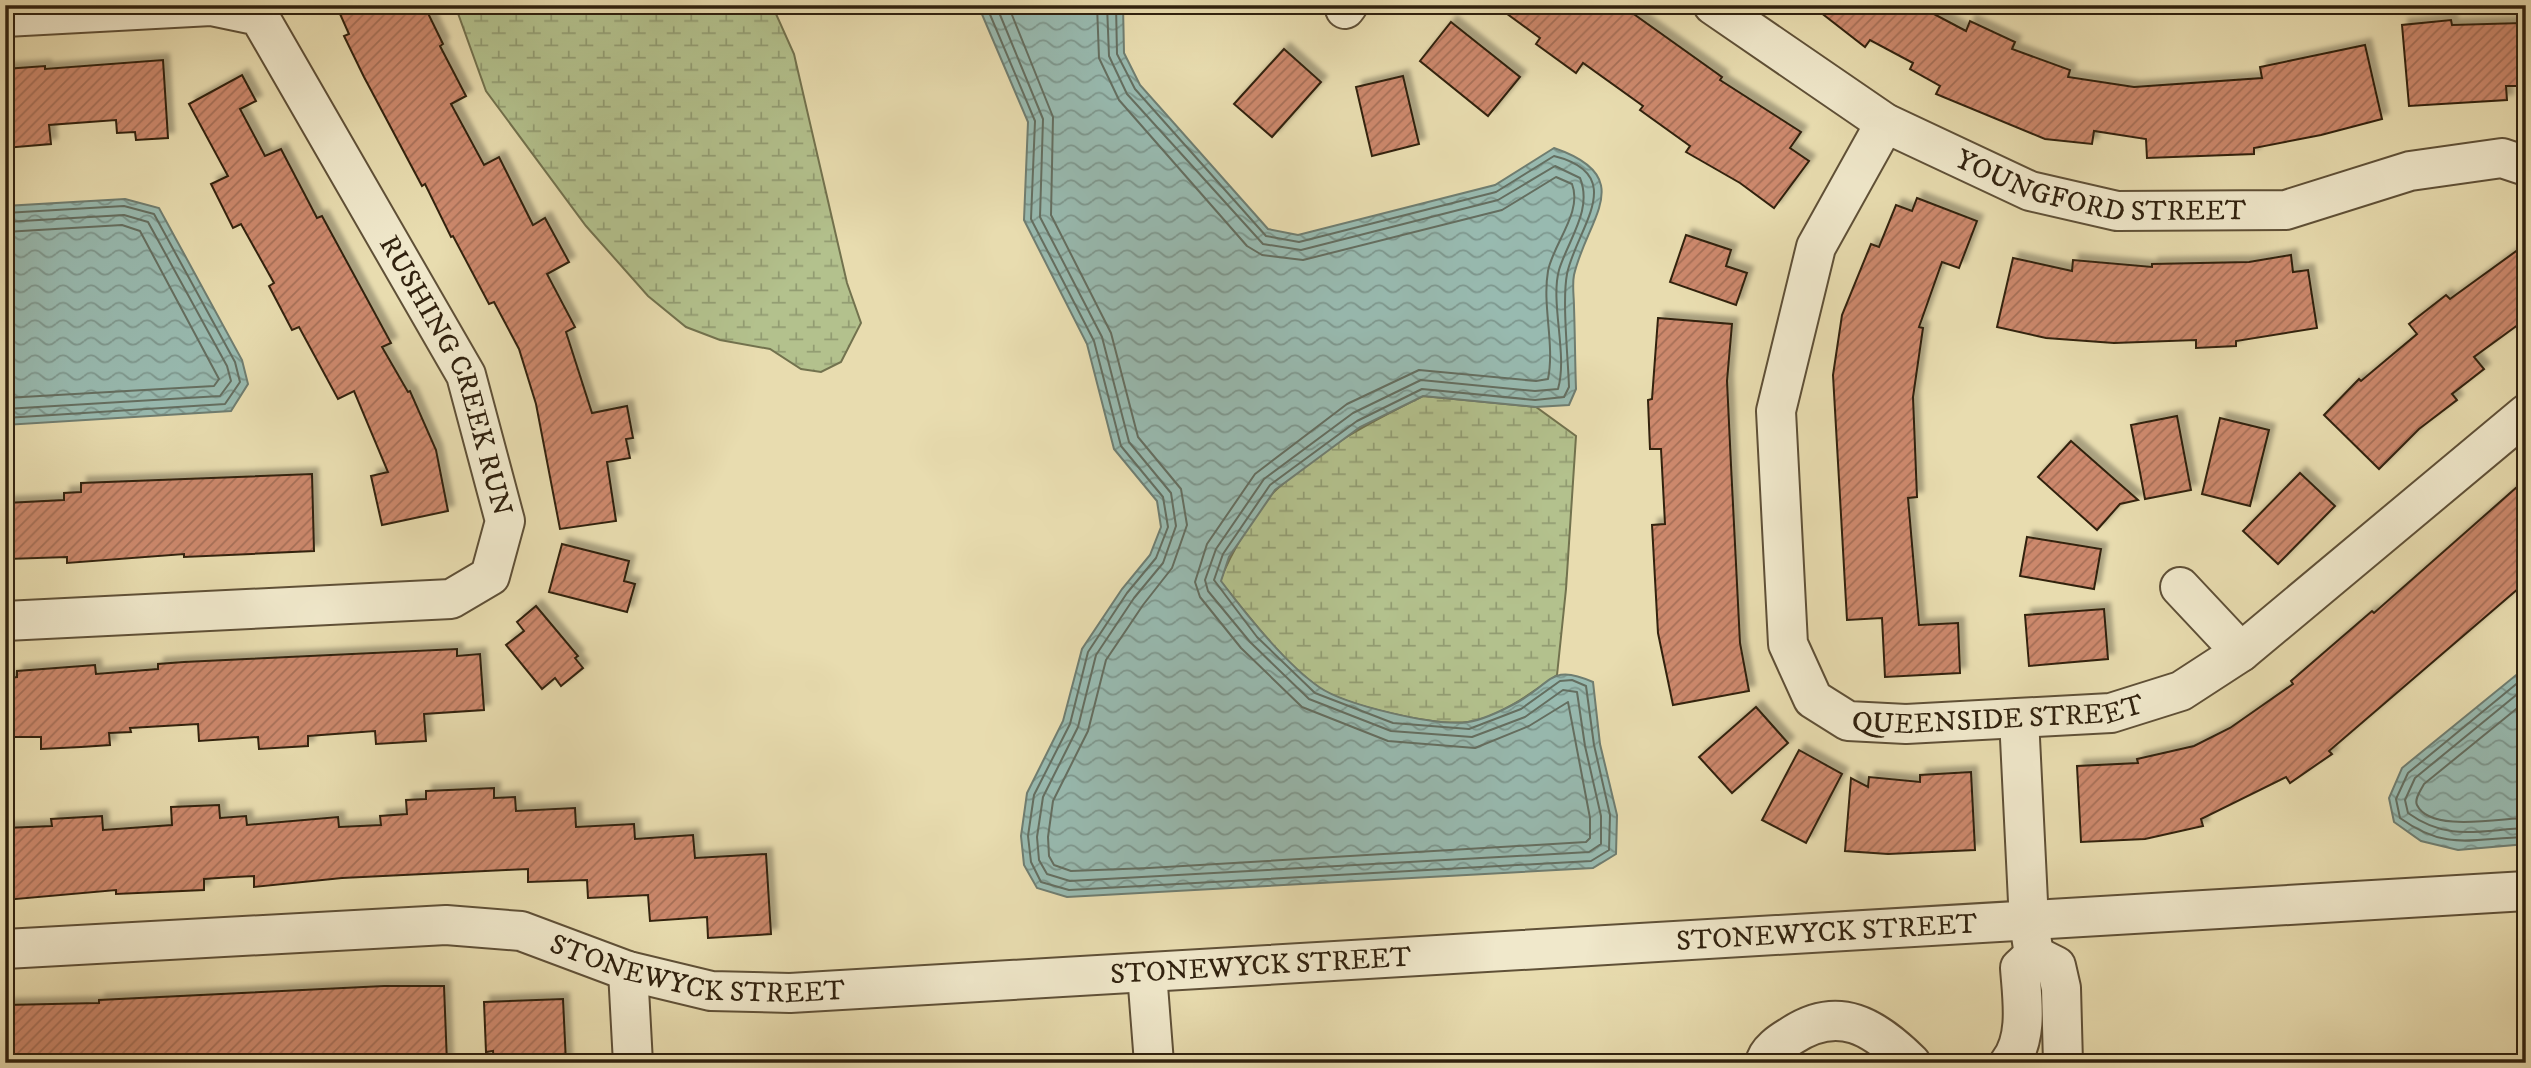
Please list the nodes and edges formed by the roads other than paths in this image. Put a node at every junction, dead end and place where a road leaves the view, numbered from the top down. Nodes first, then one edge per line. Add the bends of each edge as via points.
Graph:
1 (1713, 5) edge
2 (5, 17) edge
3 (1885, 124) junction
4 (2526, 166) edge
5 (2526, 414) edge
6 (2180, 587) dead end
7 (5, 621) edge
8 (2241, 652) junction
9 (2019, 718) junction
10 (2526, 891) edge
11 (2031, 938) junction
12 (5, 948) edge
13 (628, 971) junction
14 (1147, 973) junction
15 (633, 1063) edge
16 (1154, 1063) edge
17 (1765, 1063) edge
18 (1911, 1063) edge
19 (2009, 1063) edge
20 (2063, 1063) edge

1 - 3 street, YOUNGFORD STREET
2 - 7 street, RUSHING CREEK RUN via 211,6 259,16 467,375 505,521 490,576 451,599
3 - 4 street, YOUNGFORD STREET via 2030,191 2117,211 2286,210 2410,171 2502,158
3 - 9 street, QUEENSIDE STREET via 1816,247 1776,411 1788,644 1813,699 1849,721 1906,724
5 - 8 street, QUEENSIDE STREET
6 - 8 street
8 - 9 street, QUEENSIDE STREET via 2181,691 2111,713
9 - 11 street
10 - 11 street, STONEWYCK STREET
11 - 14 street, STONEWYCK STREET
11 - 19 street via 2021,968 2023,1020
11 - 20 street via 2056,966
12 - 13 street, STONEWYCK STREET via 446,925 521,931
13 - 14 street, STONEWYCK STREET via 711,991 790,993
13 - 15 street
14 - 16 street
17 - 18 street via 1783,1040 1804,1027 1851,1020 1874,1032

